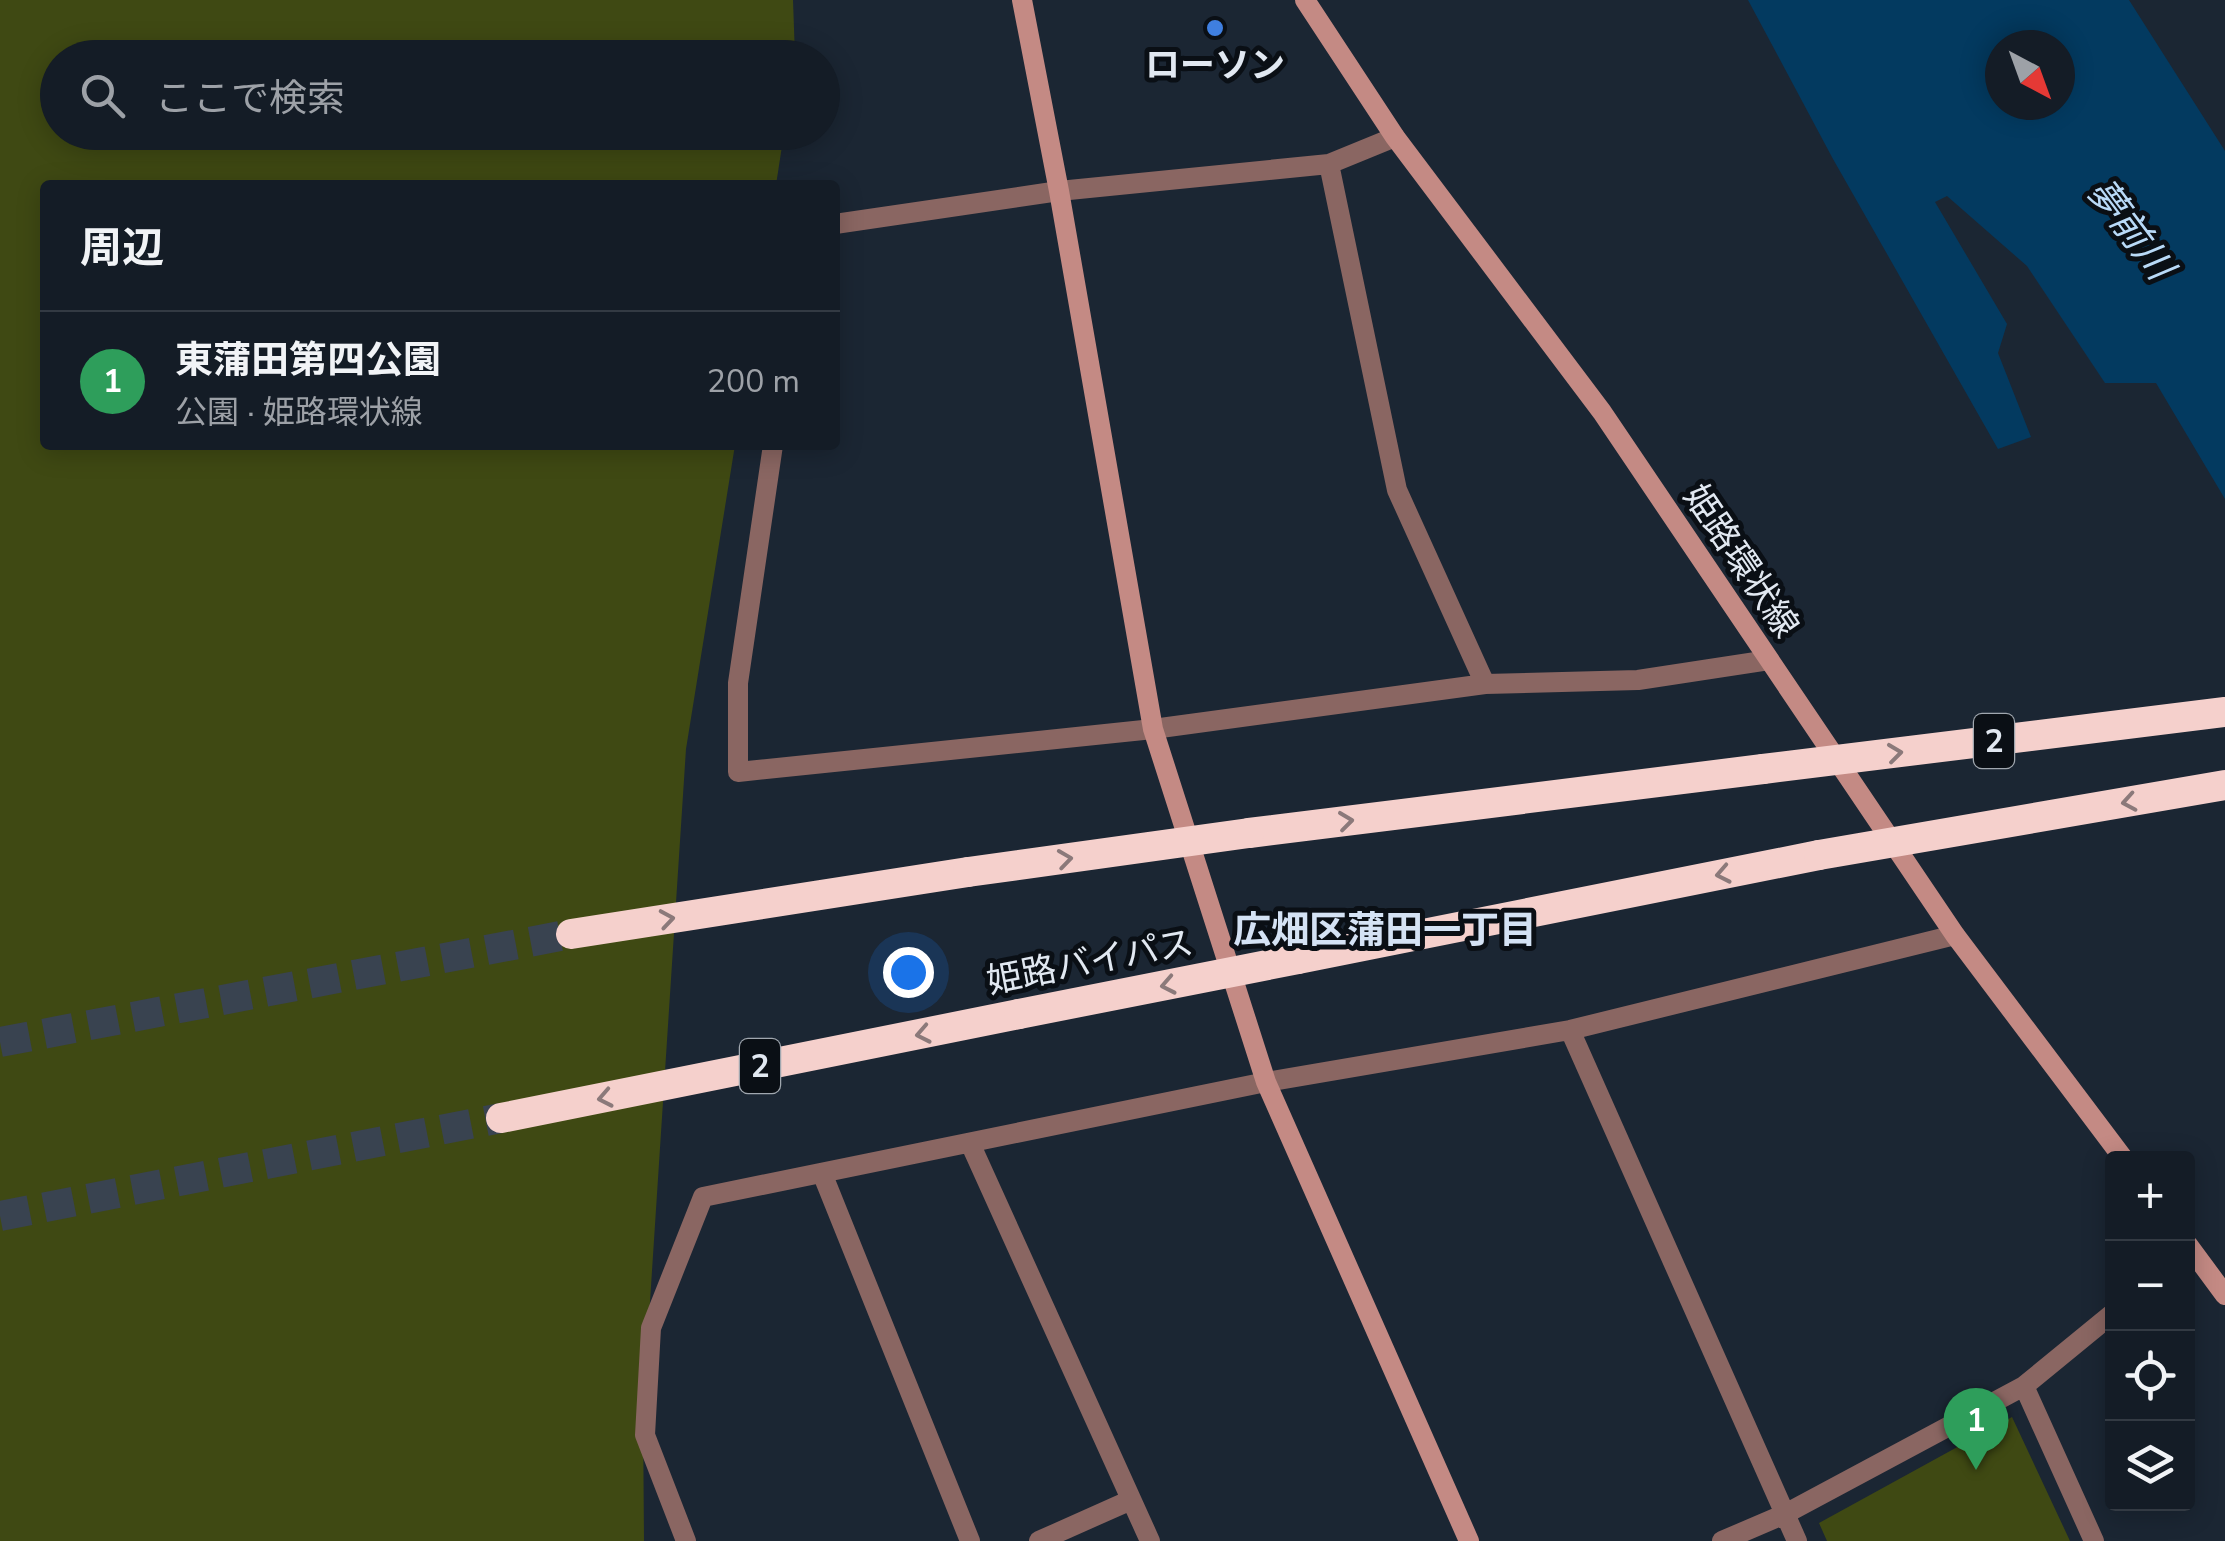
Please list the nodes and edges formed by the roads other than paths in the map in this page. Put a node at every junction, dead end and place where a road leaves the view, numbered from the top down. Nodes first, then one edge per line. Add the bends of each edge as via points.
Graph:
1 (1022, 0) edge
2 (1305, 0) edge
3 (1395, 136) junction
4 (1330, 164) junction
5 (1059, 191) junction
6 (840, 223) edge
7 (772, 450) edge
8 (1769, 660) junction
9 (1485, 684) junction
10 (2225, 712) edge
11 (1153, 729) junction
12 (2225, 786) edge
13 (571, 934) tunnel mouth
14 (1956, 936) junction
15 (1570, 1030) junction
16 (1266, 1082) junction
17 (501, 1118) tunnel mouth
18 (970, 1143) junction
19 (2117, 1151) edge
20 (822, 1173) junction
21 (2195, 1258) edge
22 (2225, 1295) edge
23 (2105, 1320) edge
24 (2024, 1386) junction
25 (1132, 1500) junction
26 (1785, 1514) junction
27 (686, 1541) edge
28 (970, 1541) edge
29 (1038, 1541) edge
30 (1150, 1541) edge
31 (1469, 1541) edge
32 (1722, 1541) edge
33 (1797, 1541) edge
34 (2094, 1541) edge

1 - 5 street
2 - 3 street, 姫路環状線
3 - 4 street
3 - 8 street, 姫路環状線 via 1602,412
4 - 5 street
4 - 9 street via 1397,490
5 - 6 street
5 - 11 street
7 - 11 street via 738,683 738,772
8 - 9 street via 1638,680
8 - 14 street, 姫路環状線
9 - 11 street
13 -> 10 highway, 2, bridge via 1249,833
11 - 16 street
12 -> 17 highway, 姫路バイパス / 2, bridge via 1818,855
14 - 15 street
14 - 19 street, 姫路環状線
15 - 16 street
15 - 26 street
16 - 18 street
16 - 31 street
18 - 20 street
18 - 25 street
20 - 27 street via 702,1198 651,1328 645,1435
20 - 28 street
21 - 22 street
23 - 24 street
24 - 26 street
24 - 34 street
25 - 29 street
25 - 30 street
26 - 32 street
26 - 33 street

